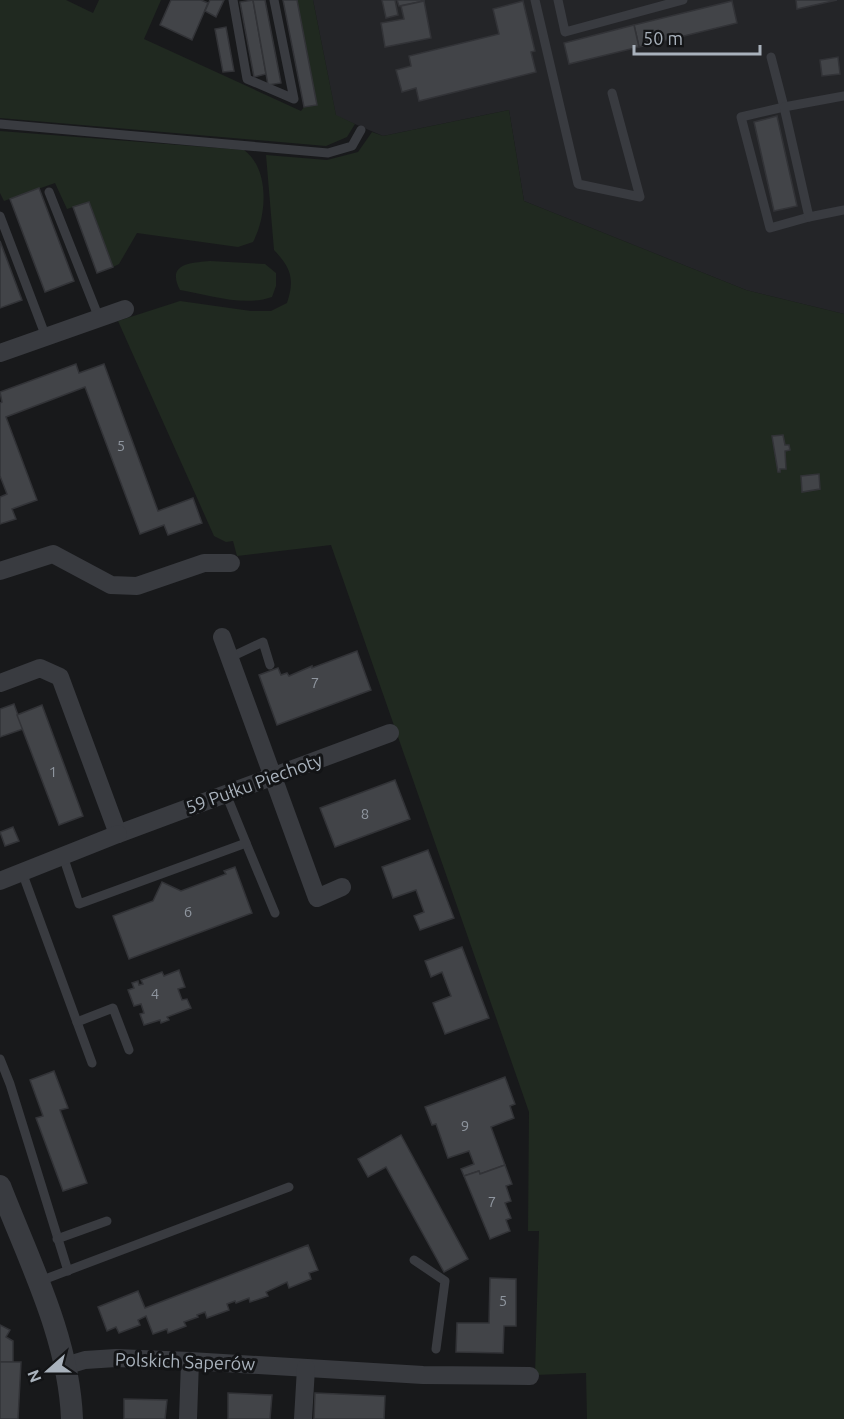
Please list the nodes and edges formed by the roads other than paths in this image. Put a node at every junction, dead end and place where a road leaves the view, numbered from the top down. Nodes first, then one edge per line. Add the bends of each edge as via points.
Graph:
1 (233, 0) edge
2 (274, 0) edge
3 (535, 0) edge
4 (558, 0) edge
5 (683, 0) edge
6 (771, 57) dead end
7 (612, 93) dead end
8 (844, 96) edge
9 (784, 107) junction
10 (0, 124) edge
11 (361, 130) dead end
12 (49, 192) dead end
13 (844, 210) edge
14 (0, 216) edge
15 (808, 217) junction
16 (125, 309) dead end
17 (99, 318) junction
18 (46, 337) junction
19 (0, 353) edge
20 (231, 563) dead end
21 (0, 571) edge
22 (222, 637) dead end
23 (229, 657) junction
24 (270, 665) dead end
25 (0, 683) edge
26 (390, 734) dead end
27 (272, 777) junction
28 (225, 794) junction
29 (118, 834) junction
30 (246, 843) junction
31 (63, 856) junction
32 (22, 872) junction
33 (0, 881) edge
34 (342, 887) dead end
35 (275, 913) dead end
36 (77, 1022) junction
37 (129, 1050) dead end
38 (0, 1059) edge
39 (92, 1063) dead end
40 (0, 1186) edge
41 (289, 1187) dead end
42 (107, 1221) dead end
43 (57, 1239) junction
44 (414, 1260) dead end
45 (68, 1271) junction
46 (37, 1282) junction
47 (436, 1349) dead end
48 (190, 1361) junction
49 (65, 1366) junction
50 (306, 1368) junction
51 (530, 1376) dead end
52 (72, 1419) edge
53 (188, 1419) edge
54 (303, 1419) edge

1 - 2 lane via 247,79 294,99
3 - 7 lane via 578,184 640,197
4 - 5 lane via 566,32
6 - 9 lane
8 - 9 lane
9 - 15 lane
9 - 15 lane via 741,117 770,228
10 - 11 lane via 328,153 352,146
12 - 17 lane
13 - 15 lane
14 - 18 lane
16 - 17 street
17 - 18 street
18 - 19 street
20 - 21 street via 204,563 137,585 111,585 53,554
22 - 23 street
23 - 24 lane via 263,642
23 - 27 street
25 - 29 street via 40,668 60,677
26 - 27 street, 59 Pułku Piechoty
27 - 28 street, 59 Pułku Piechoty
27 - 34 street via 317,898
28 - 29 street, 59 Pułku Piechoty
28 - 30 lane
29 - 31 street, 59 Pułku Piechoty
30 - 31 lane via 79,904
30 - 35 lane
31 - 32 street, 59 Pułku Piechoty
32 - 33 street, 59 Pułku Piechoty
32 - 36 lane
36 - 37 lane via 113,1008
36 - 39 lane
38 - 43 lane
40 - 46 street
41 - 45 lane
42 - 43 lane
43 - 45 lane
44 - 47 lane via 445,1281
45 - 46 lane
46 - 49 street
48 - 49 street, Polskich Saperów via 116,1358
48 - 50 street, Polskich Saperów
48 - 53 street
49 - 52 street
50 - 51 street, Polskich Saperów
50 - 54 street

